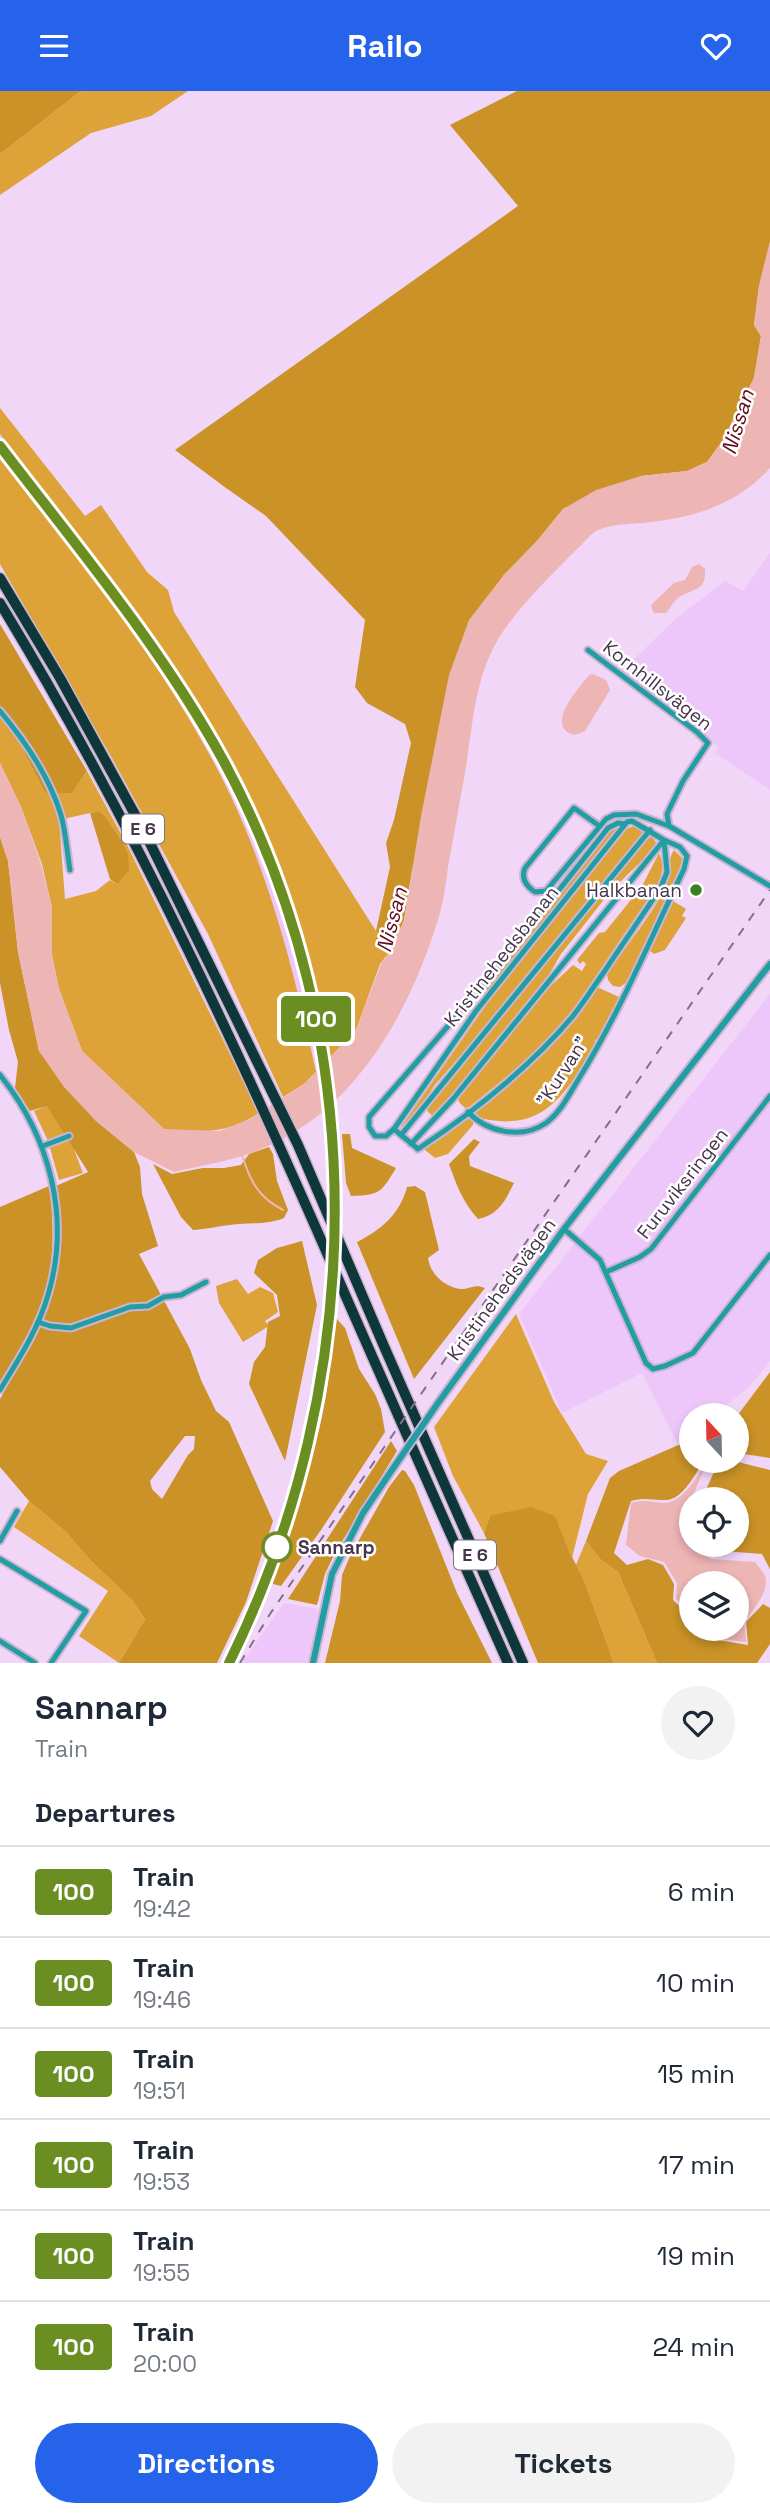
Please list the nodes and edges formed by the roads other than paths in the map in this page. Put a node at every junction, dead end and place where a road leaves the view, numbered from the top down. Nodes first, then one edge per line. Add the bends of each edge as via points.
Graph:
1 (0, 578) edge
2 (0, 603) edge
3 (588, 650) dead end
4 (0, 711) edge
5 (632, 813) junction
6 (627, 823) junction
7 (598, 825) junction
8 (669, 826) junction
9 (650, 830) junction
10 (664, 840) junction
11 (70, 870) dead end
12 (770, 886) edge
13 (770, 964) edge
14 (0, 1075) edge
15 (770, 1096) edge
16 (468, 1112) junction
17 (394, 1129) junction
18 (401, 1135) junction
19 (69, 1136) dead end
20 (411, 1144) junction
21 (43, 1146) junction
22 (564, 1229) junction
23 (770, 1255) edge
24 (606, 1272) junction
25 (206, 1282) dead end
26 (38, 1322) junction
27 (0, 1390) edge
28 (16, 1511) dead end
29 (0, 1541) edge
30 (0, 1559) edge
31 (0, 1641) edge
32 (35, 1663) edge
33 (51, 1663) edge
34 (313, 1663) edge
35 (508, 1663) edge
36 (523, 1663) edge

1 - 36 highway, E 6 via 144,831 271,1088
2 - 35 highway, E 6 via 132,838 213,1001
3 - 8 street, Kornhillsvägen via 708,743 667,814
4 - 11 street via 32,752 47,782 60,814
5 - 6 street, Kristinehedsbanan
5 - 7 street via 614,815
5 - 8 street
6 - 9 street
6 - 17 street, Kristinehedsbanan via 476,1011
6 - 17 street via 608,828 488,980 369,1117 375,1136 386,1136
7 - 7 street via 546,891 535,892 525,884 525,867 574,807
8 - 12 street
9 - 10 street
9 - 18 street
10 - 16 street via 667,872 662,887 575,1013 541,1051
10 - 16 street, "Kurvan" via 680,847 686,862 604,1035 558,1112 527,1130 504,1132 488,1128
10 - 20 street
13 - 22 street, Kristinehedsvägen
14 - 21 street via 27,1112
15 - 24 street, Furuviksringen via 651,1249
16 - 20 street via 418,1149
17 - 18 street
18 - 20 street
19 - 21 street
21 - 26 street via 56,1206 56,1235 48,1294
22 - 24 street via 598,1256
22 - 34 street, Kristinehedsvägen, bridge via 363,1513 332,1574
23 - 24 street via 692,1353 656,1369 646,1363
25 - 26 street via 176,1297 71,1328
26 - 27 street
28 - 29 street
30 - 33 street via 86,1611
31 - 32 street

